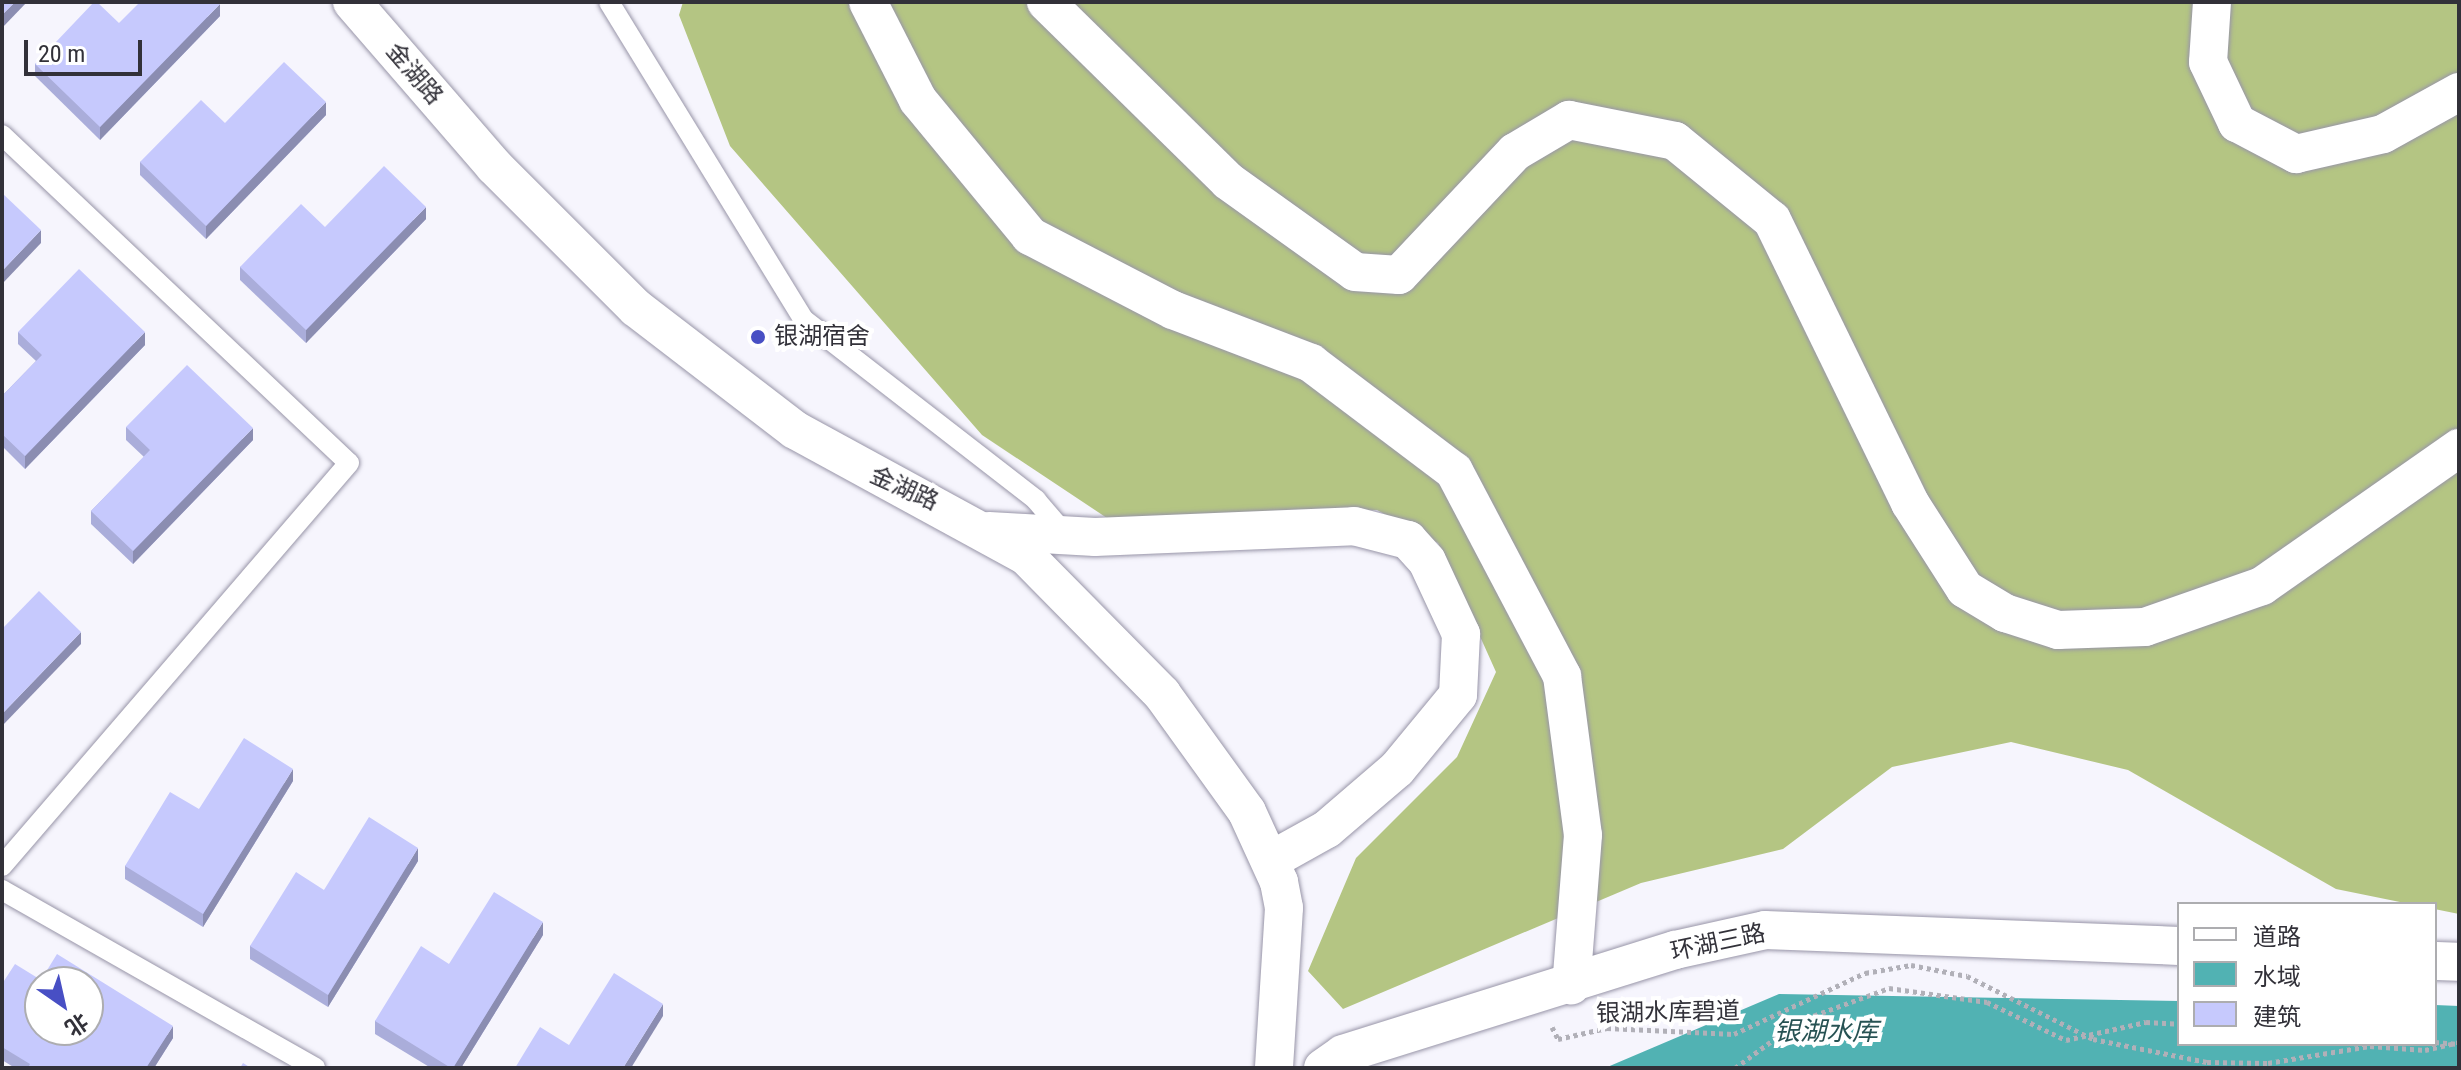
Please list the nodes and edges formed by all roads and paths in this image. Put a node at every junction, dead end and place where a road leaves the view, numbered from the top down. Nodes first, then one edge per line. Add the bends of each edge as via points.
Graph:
1 (352, 2) edge
2 (609, 2) edge
3 (868, 2) edge
4 (1046, 2) edge
5 (2212, 2) edge
6 (2459, 92) edge
7 (2, 135) edge
8 (2459, 448) edge
9 (988, 531) junction
10 (1066, 535) junction
11 (1271, 860) junction
12 (2, 866) edge
13 (2, 890) edge
14 (2177, 946) edge
15 (2437, 961) edge
16 (2459, 962) edge
17 (1571, 986) junction
18 (2177, 1024) edge
19 (1558, 1039) dead end
20 (2437, 1042) edge
21 (2459, 1043) edge
22 (315, 1068) edge
23 (1274, 1068) edge
24 (1323, 1068) edge
25 (1735, 1068) edge

1 - 9 street, 金湖路 via 544,219 690,353 844,461
2 - 10 lane via 803,319 1036,500
3 - 17 street via 918,100 1030,236 1173,310 1311,363 1454,471 1562,676 1583,835
4 - 8 street via 1228,181 1355,272 1399,275 1515,152 1569,120 1675,141 1772,220 1910,503 1965,589 2018,617 2058,630 2145,627 2262,586
5 - 6 street via 2208,62 2237,123 2296,154 2383,134
7 - 12 lane via 349,463
9 - 10 street
9 - 11 street, 金湖路 via 1064,590 1162,694 1216,763
10 - 11 street via 1384,529 1408,540 1444,586 1461,634 1458,695 1397,769 1327,829
11 - 23 street, 金湖路 via 1284,908
13 - 22 lane
14 - 17 street, 环湖三路 via 1765,930 1675,950
15 - 16 street
17 - 24 street, 环湖三路 via 1343,1054
18 - 25 path, 银湖水库碧道 via 2146,1022 2066,1040 1987,1002 1889,988 1799,1021
19 - 21 path, 银湖水库碧道, bridge via 1607,1028 1734,1034 1865,973 1911,965 1967,976 2093,1039 2207,1062 2268,1063 2370,1046 2425,1050
20 - 21 path, 银湖水库碧道, bridge

